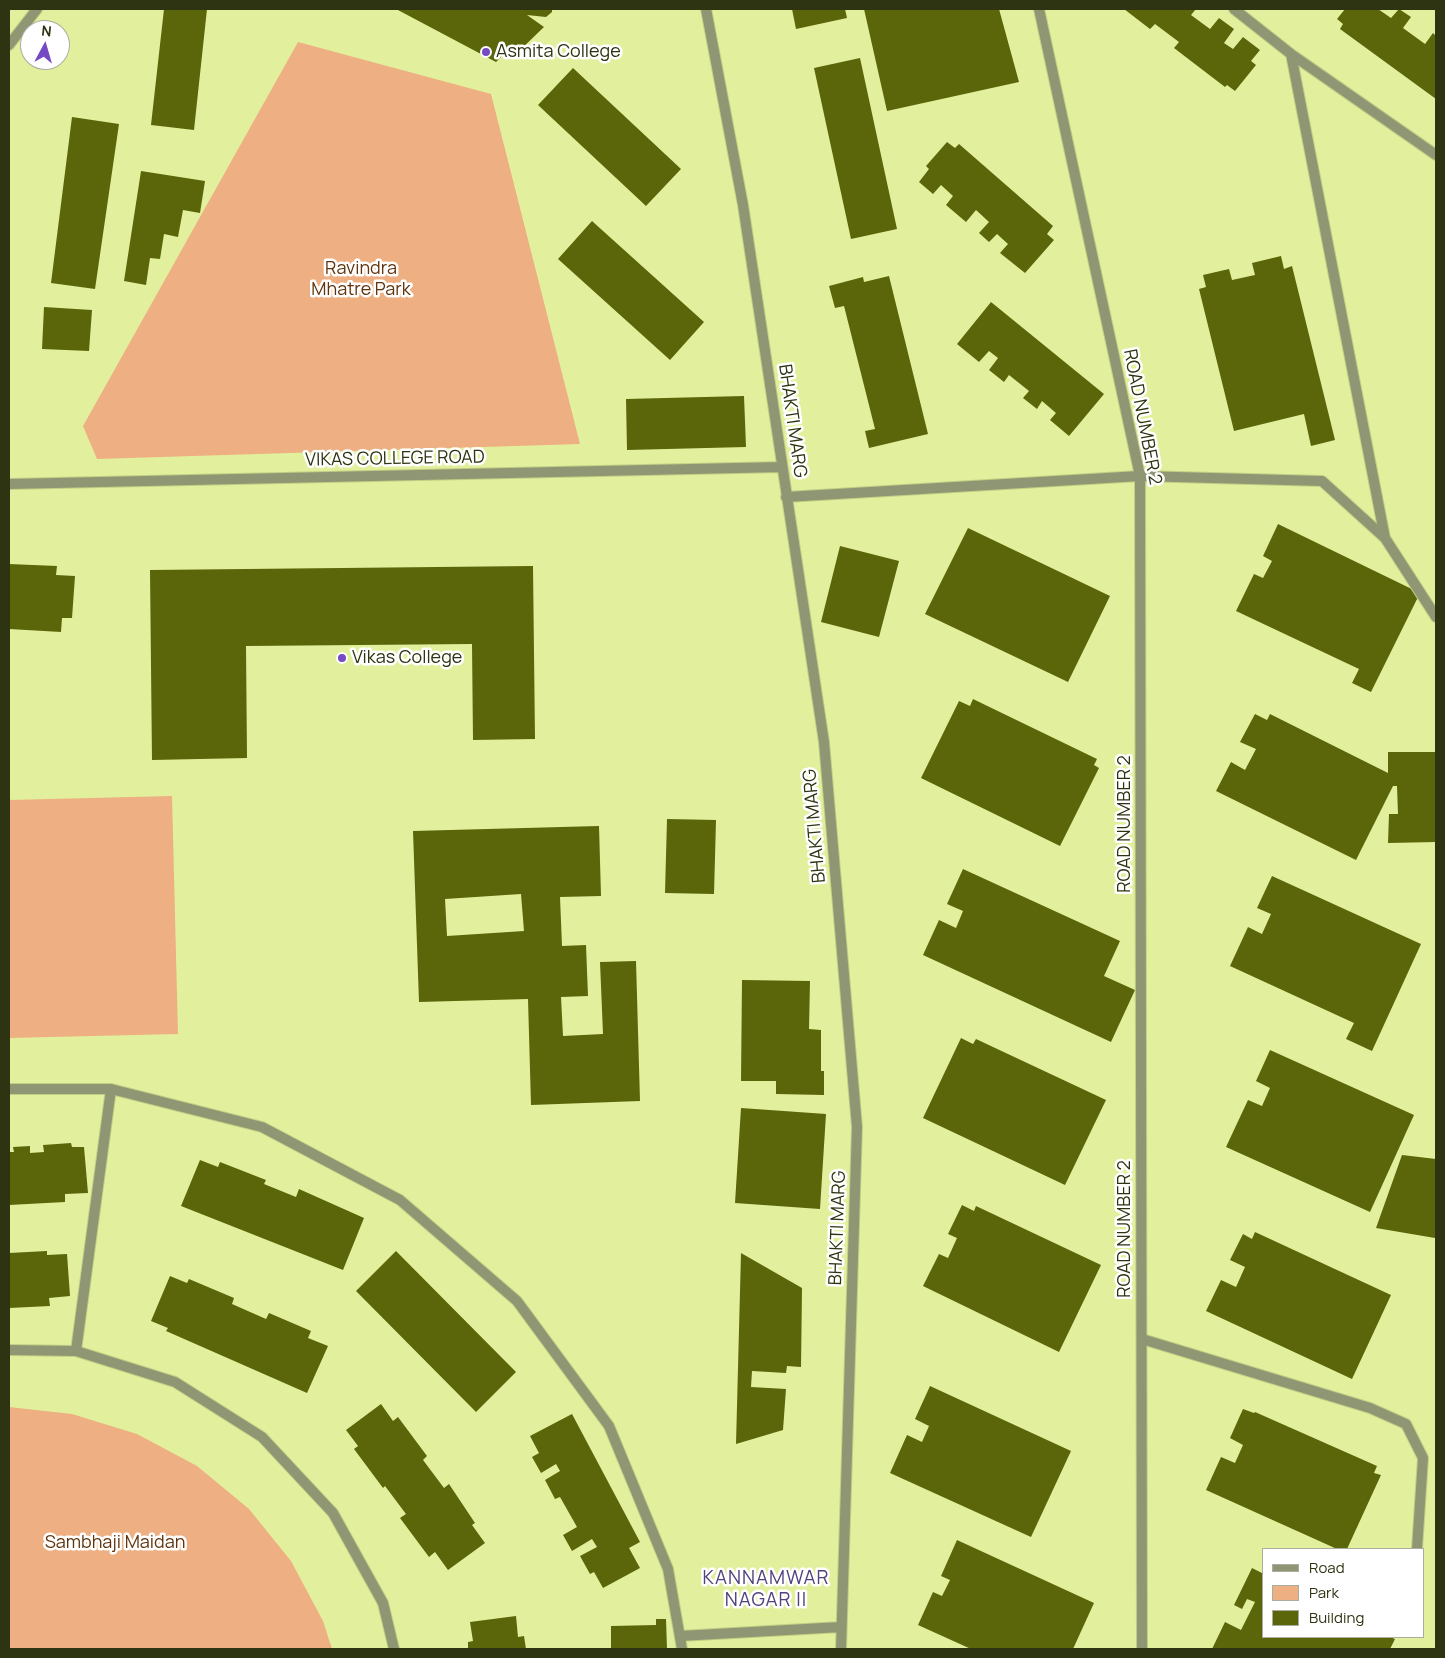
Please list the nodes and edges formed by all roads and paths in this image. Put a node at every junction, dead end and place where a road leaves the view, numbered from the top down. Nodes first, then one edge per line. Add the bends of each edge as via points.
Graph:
1 (37, 9) edge
2 (706, 9) edge
3 (1039, 9) edge
4 (1234, 9) edge
5 (9, 46) edge
6 (1291, 54) junction
7 (1436, 155) edge
8 (782, 467) junction
9 (1140, 476) junction
10 (9, 484) edge
11 (786, 497) junction
12 (1386, 538) junction
13 (1436, 617) edge
14 (9, 1089) edge
15 (111, 1089) junction
16 (1142, 1339) junction
17 (9, 1350) edge
18 (76, 1351) junction
19 (1417, 1548) edge
20 (841, 1627) junction
21 (680, 1636) junction
22 (394, 1649) edge
23 (682, 1649) edge
24 (841, 1649) edge
25 (1142, 1649) edge

1 - 5 street
2 - 8 street, BHAKTI MARG via 743,205
3 - 9 street, ROAD NUMBER 2
4 - 6 street
6 - 7 street
6 - 12 street
8 - 10 street, VIKAS COLLEGE ROAD
8 - 11 street, BHAKTI MARG
9 - 11 street
9 - 12 street via 1322,481
9 - 16 street, ROAD NUMBER 2
11 - 20 street, BHAKTI MARG via 824,742 857,1127
12 - 13 street
14 - 15 street
15 - 18 street
15 - 21 street via 262,1128 288,1141 400,1200 517,1301 608,1426 668,1569
16 - 19 street via 1370,1408 1406,1424 1423,1458
16 - 25 street, ROAD NUMBER 2
17 - 18 street
18 - 22 street via 175,1382 262,1437 333,1513 383,1604
20 - 21 street
20 - 24 street, BHAKTI MARG
21 - 23 street

